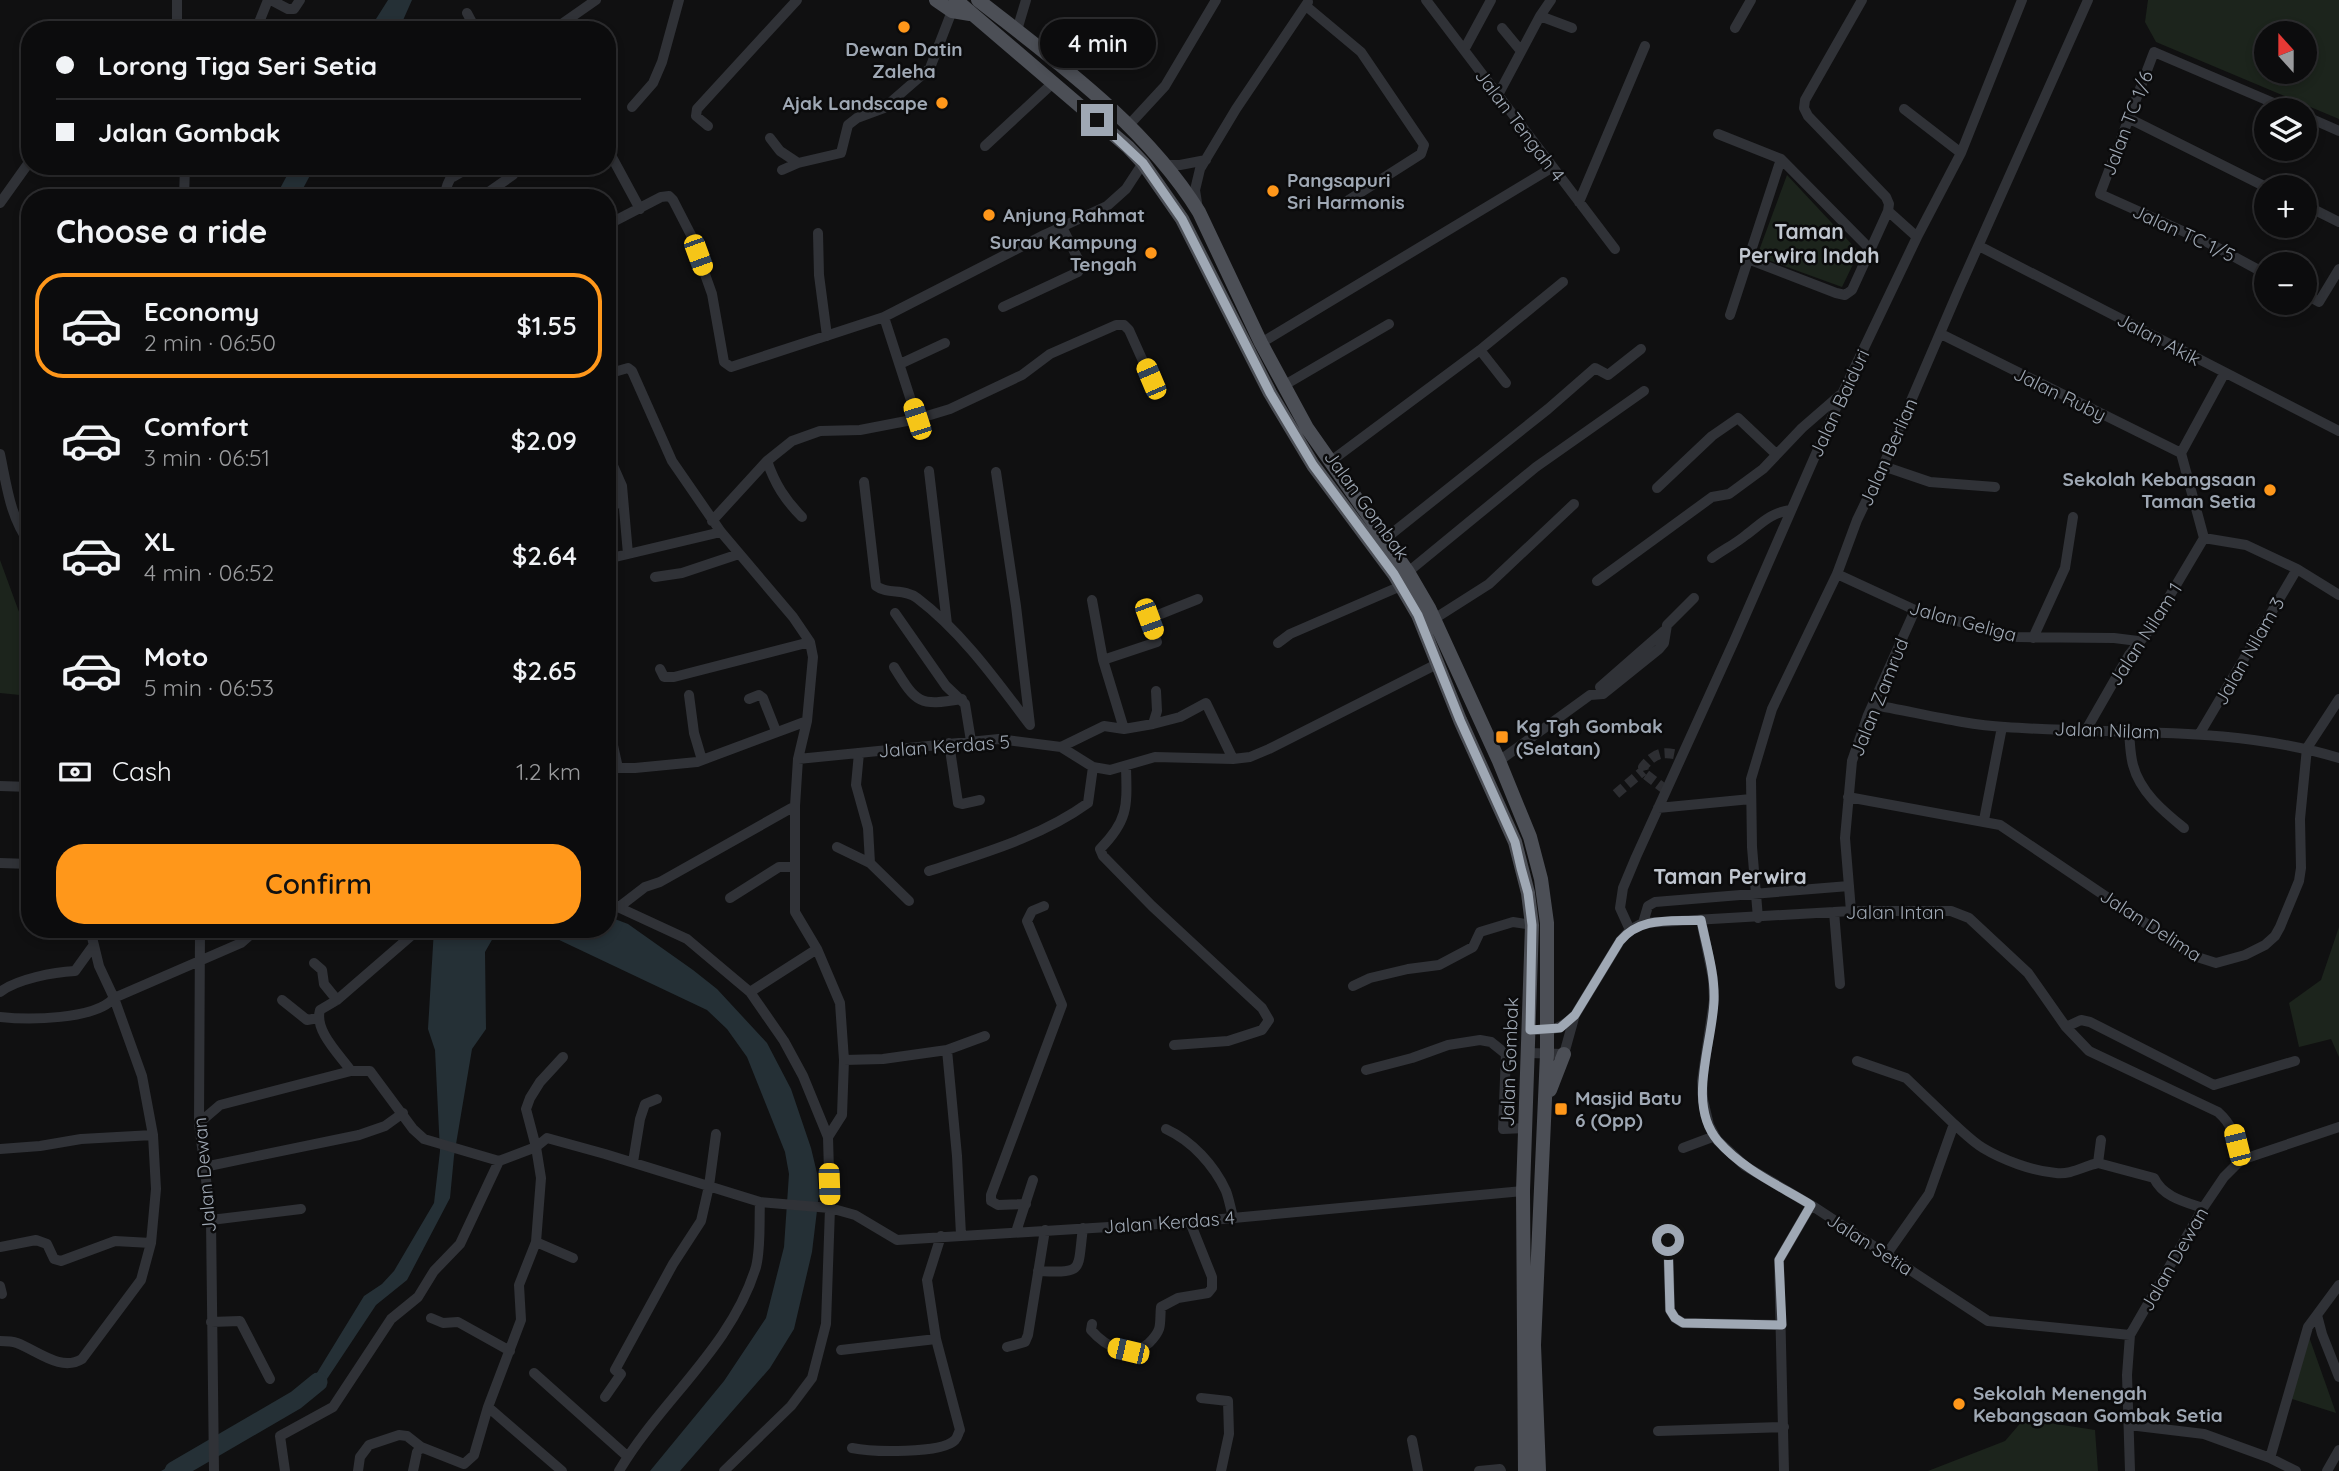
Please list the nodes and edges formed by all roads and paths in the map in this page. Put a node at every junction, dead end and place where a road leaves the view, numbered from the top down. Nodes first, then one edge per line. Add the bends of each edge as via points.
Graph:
1 (177, 0) edge
2 (269, 0) edge
3 (300, 0) edge
4 (679, 0) edge
5 (797, 0) edge
6 (936, 0) edge
7 (978, 0) edge
8 (1026, 0) edge
9 (1216, 0) edge
10 (1426, 0) edge
11 (1491, 0) edge
12 (1551, 0) edge
13 (1751, 0) edge
14 (1862, 0) edge
15 (2022, 0) edge
16 (2088, 0) edge
17 (594, 1) edge
18 (1308, 3) edge
19 (954, 5) edge
20 (467, 13) dead end
21 (1540, 16) junction
22 (177, 21) edge
23 (260, 21) edge
24 (471, 21) edge
25 (566, 21) edge
26 (1735, 27) dead end
27 (1502, 28) dead end
28 (1572, 28) dead end
29 (1017, 30) junction
30 (1645, 46) dead end
31 (1464, 50) junction
32 (1521, 51) junction
33 (1054, 82) junction
34 (1497, 95) junction
35 (2262, 98) edge
36 (632, 107) dead end
37 (1904, 109) dead end
38 (2128, 118) junction
39 (2317, 121) edge
40 (708, 126) dead end
41 (1128, 126) junction
42 (2339, 131) edge
43 (1717, 134) dead end
44 (769, 138) dead end
45 (985, 146) dead end
46 (1961, 153) junction
47 (1781, 159) junction
48 (1206, 160) junction
49 (798, 163) junction
50 (1143, 163) junction
51 (616, 165) edge
52 (1167, 165) junction
53 (1553, 167) junction
54 (782, 170) dead end
55 (21, 174) edge
56 (513, 175) dead end
57 (2254, 181) edge
58 (493, 189) edge
59 (2100, 194) joint
60 (1579, 202) junction
61 (0, 203) edge
62 (1344, 203) dead end
63 (640, 209) junction
64 (1888, 211) junction
65 (2317, 211) edge
66 (1199, 212) junction
67 (616, 221) edge
68 (2339, 222) edge
69 (1062, 226) junction
70 (818, 233) dead end
71 (1917, 237) junction
72 (1979, 246) junction
73 (1615, 249) dead end
74 (1870, 249) junction
75 (1748, 259) junction
76 (2254, 267) edge
77 (2339, 269) edge
78 (1563, 282) dead end
79 (2317, 301) edge
80 (1003, 307) dead end
81 (1730, 315) dead end
82 (884, 317) junction
83 (1389, 324) dead end
84 (1941, 334) junction
85 (827, 336) junction
86 (945, 343) dead end
87 (1261, 343) junction
88 (1642, 349) dead end
89 (1480, 350) junction
90 (900, 364) junction
91 (616, 371) edge
92 (2224, 374) junction
93 (1151, 379) dead end
94 (1506, 383) dead end
95 (1283, 386) junction
96 (1644, 391) dead end
97 (1843, 392) junction
98 (917, 419) junction
99 (2339, 431) edge
100 (2181, 453) junction
101 (0, 454) edge
102 (1776, 454) junction
103 (766, 461) junction
104 (1331, 461) junction
105 (1884, 466) junction
106 (929, 471) dead end
107 (616, 472) edge
108 (996, 472) dead end
109 (864, 482) dead end
110 (1995, 487) dead end
111 (1657, 488) dead end
112 (616, 503) edge
113 (623, 504) junction
114 (1574, 504) dead end
115 (1790, 510) junction
116 (802, 517) dead end
117 (2073, 517) dead end
118 (712, 521) junction
119 (21, 532) edge
120 (721, 533) junction
121 (2204, 538) junction
122 (1385, 539) junction
123 (628, 554) junction
124 (739, 554) junction
125 (616, 557) edge
126 (1712, 558) dead end
127 (2297, 569) junction
128 (1408, 572) junction
129 (1837, 574) junction
130 (654, 577) dead end
131 (1597, 581) dead end
132 (1401, 586) junction
133 (2339, 595) edge
134 (1694, 598) dead end
135 (1198, 599) dead end
136 (1091, 600) dead end
137 (1915, 610) junction
138 (895, 613) dead end
139 (1434, 619) junction
140 (947, 624) junction
141 (2033, 638) junction
142 (810, 642) junction
143 (2138, 642) junction
144 (1278, 643) dead end
145 (1103, 660) junction
146 (1437, 664) junction
147 (894, 667) dead end
148 (660, 669) dead end
149 (1156, 691) dead end
150 (688, 695) dead end
151 (748, 699) dead end
152 (962, 699) junction
153 (2339, 699) edge
154 (1874, 705) junction
155 (807, 721) junction
156 (1153, 724) junction
157 (1030, 725) junction
158 (2002, 727) junction
159 (1124, 729) junction
160 (2086, 730) junction
161 (776, 731) junction
162 (2129, 732) junction
163 (2200, 733) junction
164 (971, 741) junction
165 (1033, 742) junction
166 (949, 743) junction
167 (1061, 747) junction
168 (2307, 748) junction
169 (859, 753) junction
170 (2339, 758) edge
171 (799, 759) junction
172 (1233, 759) junction
173 (702, 760) junction
174 (1499, 761) junction
175 (1093, 767) junction
176 (1126, 767) junction
177 (616, 768) edge
178 (0, 786) edge
179 (21, 787) edge
180 (1848, 797) junction
181 (1751, 799) junction
182 (980, 800) dead end
183 (795, 806) junction
184 (1658, 808) junction
185 (1984, 820) junction
186 (2183, 828) dead end
187 (837, 847) dead end
188 (0, 863) edge
189 (870, 863) junction
190 (21, 864) edge
191 (794, 867) junction
192 (929, 871) dead end
193 (1849, 886) junction
194 (1756, 894) junction
195 (730, 898) dead end
196 (909, 901) dead end
197 (616, 906) edge
198 (1044, 906) dead end
199 (619, 907) junction
200 (1851, 911) junction
201 (1833, 912) junction
202 (1758, 918) junction
203 (1701, 920) junction
204 (1643, 923) junction
205 (1532, 925) junction
206 (1630, 930) junction
207 (92, 938) edge
208 (200, 938) edge
209 (247, 938) edge
210 (409, 938) edge
211 (93, 946) junction
212 (817, 949) junction
213 (201, 961) junction
214 (314, 963) dead end
215 (1840, 984) dead end
216 (1353, 986) dead end
217 (0, 992) edge
218 (750, 992) junction
219 (114, 998) junction
220 (282, 1000) dead end
221 (337, 1000) junction
222 (1575, 1015) junction
223 (0, 1017) edge
224 (318, 1018) junction
225 (2066, 1027) junction
226 (1530, 1030) junction
227 (1548, 1030) junction
228 (985, 1037) dead end
229 (1174, 1045) dead end
230 (947, 1050) junction
231 (1529, 1053) junction
232 (1547, 1054) junction
233 (1564, 1054) junction
234 (563, 1056) dead end
235 (844, 1060) junction
236 (1857, 1061) dead end
237 (2295, 1061) dead end
238 (1366, 1070) dead end
239 (351, 1071) junction
240 (2214, 1085) junction
241 (657, 1099) dead end
242 (1545, 1101) junction
243 (2203, 1105) junction
244 (403, 1113) junction
245 (199, 1123) junction
246 (1954, 1124) junction
247 (2339, 1127) edge
248 (1526, 1128) junction
249 (1166, 1129) dead end
250 (716, 1134) dead end
251 (153, 1135) junction
252 (1715, 1136) junction
253 (828, 1137) junction
254 (2101, 1140) dead end
255 (536, 1147) junction
256 (1683, 1148) dead end
257 (0, 1149) edge
258 (2241, 1160) junction
259 (499, 1161) junction
260 (634, 1163) junction
261 (2098, 1163) junction
262 (204, 1167) junction
263 (1033, 1180) dead end
264 (709, 1186) junction
265 (1524, 1191) junction
266 (760, 1202) junction
267 (1026, 1204) junction
268 (1811, 1205) junction
269 (826, 1208) junction
270 (2203, 1208) junction
271 (301, 1209) dead end
272 (1233, 1218) junction
273 (211, 1220) junction
274 (1190, 1222) junction
275 (1083, 1228) junction
276 (1045, 1230) junction
277 (1016, 1232) junction
278 (961, 1235) junction
279 (941, 1236) junction
280 (1668, 1240) dead end
281 (536, 1242) junction
282 (151, 1243) junction
283 (0, 1247) edge
284 (1886, 1255) junction
285 (573, 1258) dead end
286 (1038, 1271) junction
287 (2339, 1285) edge
288 (2317, 1315) junction
289 (431, 1318) dead end
290 (211, 1322) junction
291 (1091, 1324) dead end
292 (1782, 1325) junction
293 (2130, 1335) junction
294 (936, 1339) junction
295 (0, 1341) edge
296 (1007, 1347) dead end
297 (841, 1350) dead end
298 (510, 1351) junction
299 (534, 1373) dead end
300 (2339, 1377) edge
301 (270, 1379) dead end
302 (605, 1397) dead end
303 (1201, 1398) dead end
304 (488, 1407) junction
305 (2129, 1425) junction
306 (1784, 1427) junction
307 (1658, 1431) dead end
308 (1412, 1440) dead end
309 (421, 1447) junction
310 (852, 1448) dead end
311 (2339, 1450) edge
312 (628, 1457) junction
313 (2270, 1458) junction
314 (214, 1471) edge
315 (285, 1471) edge
316 (358, 1471) edge
317 (413, 1471) edge
318 (562, 1471) edge
319 (619, 1471) edge
320 (724, 1471) edge
321 (1221, 1471) edge
322 (1418, 1471) edge
323 (1479, 1471) edge
324 (1501, 1471) edge
325 (1525, 1471) edge
326 (1539, 1471) edge
327 (1784, 1471) edge
328 (2130, 1471) edge
329 (2295, 1471) edge
330 (2327, 1471) edge

1 - 22 street
2 - 3 street via 288,9 294,9
2 - 23 street
4 - 36 street via 653,83
5 - 40 street via 698,109 696,116
6 - 19 main road, Jalan Gombak
7 - 29 main road, Jalan Gombak
8 - 29 street
9 - 41 street via 1165,86
10 - 31 street, Jalan Tengah 4
11 - 31 street
12 - 21 street
13 - 26 street
14 - 64 street via 1804,108 1886,197
15 - 46 street, Jalan Baiduri
16 - 72 street, Jalan Berlian
17 - 25 street
18 - 48 street
18 - 62 street via 1361,52 1423,145 1421,154
19 - 33 main road, Jalan Gombak via 972,14
19 - 49 street via 930,68 884,108 848,125 841,153
20 - 24 street
21 - 28 street
21 - 32 street
27 - 32 street
29 - 41 main road, Jalan Gombak
30 - 60 street
31 - 34 street, Jalan Tengah 4
32 - 34 street
33 - 45 street
33 - 50 main road, Jalan Gombak
34 - 53 street, Jalan Tengah 4
35 - 38 street, Jalan TC 1/6 via 2154,52
37 - 46 street
38 - 57 street
38 - 59 street, Jalan TC 1/6
39 - 42 street
41 - 52 main road, Jalan Gombak
43 - 47 street
44 - 49 street
46 - 71 street, Jalan Baiduri
47 - 74 street
47 - 75 street
48 - 52 street
48 - 66 street via 1195,190
49 - 54 street
50 - 69 street via 1126,189 1107,206
50 - 132 main road, Jalan Gombak via 1182,219 1270,393 1308,457
51 - 63 street
52 - 66 main road, Jalan Gombak
53 - 60 street, Jalan Tengah 4
53 - 87 street
55 - 61 street
56 - 58 street
59 - 76 street, Jalan TC 1/5
60 - 73 street, Jalan Tengah 4
63 - 67 street
63 - 85 street via 661,197 673,200 712,294 726,366
64 - 71 street
64 - 74 street
65 - 68 street
66 - 87 main road, Jalan Gombak
69 - 80 street via 1081,265 1078,272
69 - 82 street
70 - 85 street
71 - 97 street, Jalan Baiduri
72 - 84 street, Jalan Berlian
72 - 92 street, Jalan Akik
74 - 75 street via 1852,290 1845,295
75 - 81 street
77 - 79 street
78 - 89 street
82 - 85 street
82 - 90 street
83 - 95 street
84 - 100 street, Jalan Ruby
84 - 105 street, Jalan Berlian
86 - 90 street
87 - 95 main road, Jalan Gombak
88 - 122 street via 1608,375 1595,368
89 - 94 street
89 - 104 street
90 - 98 street
91 - 118 street via 632,371 672,461
92 - 99 street, Jalan Akik
92 - 100 street
93 - 98 street via 1129,330 1116,325 1049,354 1022,374 950,410
95 - 104 main road, Jalan Gombak
96 - 128 street via 1536,467
97 - 102 street
97 - 115 street, Jalan Baiduri
98 - 103 street via 860,430 820,431 792,441
100 - 121 street
101 - 119 street
102 - 111 street via 1738,418
102 - 131 street via 1729,494 1713,497
103 - 116 street via 786,502
103 - 118 street
104 - 122 main road, Jalan Gombak
105 - 110 street via 1930,482
105 - 129 street, Jalan Berlian
106 - 140 street
107 - 113 street
108 - 157 street
109 - 140 street via 876,586 915,596
112 - 113 street
113 - 123 street
114 - 139 street via 1489,584
115 - 126 street via 1766,518
115 - 184 street, Jalan Baiduri
117 - 141 street via 2065,568
118 - 120 street
120 - 123 street
120 - 124 street
121 - 127 street via 2246,545
121 - 143 street, Jalan Nilam 1
122 - 128 main road, Jalan Gombak
123 - 125 street
124 - 130 street
124 - 142 street
127 - 133 street
127 - 163 street, Jalan Nilam 3
128 - 139 main road, Jalan Gombak
129 - 137 street, Jalan Geliga
129 - 181 street, Jalan Berlian via 1772,709 1751,779
132 - 144 street
132 - 146 main road, Jalan Gombak
134 - 174 street via 1667,625 1659,649 1602,694 1590,695
135 - 145 street via 1149,619 1157,642
136 - 145 street
137 - 141 street, Jalan Geliga
137 - 154 street, Jalan Zamrud
138 - 152 street via 946,686
139 - 174 main road, Jalan Gombak
140 - 157 street
141 - 143 street, Jalan Geliga
142 - 148 street via 674,677 664,677
142 - 155 street via 813,657
143 - 160 street, Jalan Nilam 1
145 - 159 street
146 - 172 street via 1269,749
146 - 205 main road, Jalan Gombak via 1515,842
147 - 152 street via 921,701 933,704
149 - 156 street
150 - 173 street
151 - 161 street via 763,698
152 - 164 street
153 - 168 street
154 - 158 street, Jalan Nilam
154 - 180 street, Jalan Zamrud via 1852,761
155 - 161 street
155 - 171 street
156 - 159 street
156 - 172 street via 1206,703
157 - 165 street
158 - 160 street, Jalan Nilam
158 - 185 street
159 - 167 street via 1104,726
160 - 162 street, Jalan Nilam
161 - 173 street
162 - 163 street, Jalan Nilam
162 - 186 street via 2133,765 2141,783 2154,803
163 - 168 street, Jalan Nilam
164 - 165 street, Jalan Kerdas 5
164 - 166 street, Jalan Kerdas 5
165 - 167 street, Jalan Kerdas 5
166 - 169 street, Jalan Kerdas 5
166 - 182 street via 958,803
167 - 175 street, Jalan Kerdas 5
168 - 170 street, Jalan Nilam
168 - 185 street, Jalan Delima via 2301,868 2280,927 2275,936 2245,956 2217,963 2194,956 2000,825
169 - 171 street, Jalan Kerdas 5
169 - 189 street via 856,785 868,828
171 - 183 street
172 - 176 street via 1155,757
173 - 177 street
174 - 227 main road, Jalan Gombak via 1530,837 1541,879 1547,923
175 - 176 street
175 - 192 street via 1088,803 1079,809 1027,837
176 - 229 street via 1125,815 1100,849 1103,856 1269,1020 1262,1030 1228,1041
178 - 179 street
180 - 185 street, Jalan Delima
180 - 193 street, Jalan Zamrud
181 - 184 street
181 - 194 street, Jalan Berlian
183 - 191 street
183 - 199 street via 645,887
184 - 206 street, Jalan Baiduri via 1623,888 1620,908
187 - 189 street
188 - 190 street
189 - 196 street
191 - 195 street via 779,867
191 - 212 street via 795,912
193 - 194 street
193 - 200 street, Jalan Zamrud
194 - 202 street, Jalan Berlian
194 - 204 street via 1655,902 1648,906
197 - 199 street
198 - 267 street via 1032,911 1027,921 1062,1005 991,1195 998,1205
199 - 218 street via 687,939
200 - 201 street, Jalan Intan
200 - 225 street, Jalan Intan via 1951,911 1969,918 2028,974
201 - 202 street, Jalan Intan
201 - 215 street
202 - 203 street, Jalan Intan
203 - 204 street, Jalan Intan
203 - 252 street, Jalan Setia via 1714,1000 1703,1100
204 - 206 street, Jalan Intan
205 - 216 street via 1513,922 1480,932 1473,947 1439,965 1383,975
205 - 226 main road, Jalan Gombak
206 - 222 street, Jalan Intan
207 - 211 street
208 - 213 street, Jalan Dewan
209 - 213 street
210 - 221 street
211 - 217 street via 75,971 18,982
211 - 219 street
212 - 218 street
212 - 235 street via 840,1003
213 - 219 street
213 - 245 street, Jalan Dewan
214 - 221 street
218 - 253 street via 803,1076
219 - 223 street via 105,1007 63,1017
219 - 251 street via 142,1076
220 - 224 street via 307,1020
221 - 224 street via 320,1010
222 - 227 street, Jalan Intan via 1560,1028
222 - 233 street, Jalan Intan
224 - 239 street
225 - 240 street via 2081,1020 2090,1022
225 - 243 street, Jalan Intan via 2089,1051
226 - 227 street, Jalan Intan
226 - 231 main road, Jalan Gombak
227 - 232 main road, Jalan Gombak
228 - 230 street
230 - 235 street
230 - 278 street
231 - 232 street
231 - 248 main road, Jalan Gombak
232 - 233 street
232 - 242 main road, Jalan Gombak
233 - 242 main road
234 - 255 street via 540,1082 526,1109
235 - 253 street via 842,1115
236 - 246 street via 1906,1079
237 - 240 street
238 - 248 street via 1448,1045 1491,1042 1506,1054 1503,1129
239 - 244 street via 370,1071
239 - 245 street via 220,1105
240 - 243 street
241 - 260 street via 645,1104
242 - 326 main road, Jalan Gombak via 1534,1345
243 - 258 street, Jalan Intan via 2228,1121
244 - 259 street via 424,1139
244 - 262 street via 386,1126 359,1135
245 - 262 street, Jalan Dewan
246 - 261 street via 1982,1148 2056,1174
246 - 284 street via 1929,1194
247 - 258 street, Jalan Dewan
248 - 265 main road, Jalan Gombak
249 - 272 street via 1197,1150 1226,1191
250 - 264 street
251 - 257 street
251 - 282 street via 156,1189
252 - 256 street
252 - 268 street, Jalan Setia via 1745,1166
253 - 269 street
254 - 261 street
255 - 259 street
255 - 260 street, Jalan Kerdas 4 via 547,1138
255 - 281 street via 541,1178
258 - 270 street, Jalan Dewan
259 - 315 street via 460,1244 434,1271 418,1297 391,1319 333,1407 280,1436
260 - 264 street, Jalan Kerdas 4
261 - 270 street via 2154,1178 2158,1187 2173,1197
262 - 273 street, Jalan Dewan
263 - 267 street
264 - 266 street, Jalan Kerdas 4
264 - 302 street via 701,1221 615,1370 621,1374
265 - 272 street, Jalan Kerdas 4
265 - 325 main road, Jalan Gombak
266 - 269 street, Jalan Kerdas 4
266 - 312 street via 757,1265 736,1314 705,1362
267 - 277 street
268 - 284 street, Jalan Setia
268 - 292 street via 1779,1260
269 - 279 street, Jalan Kerdas 4 via 855,1215 897,1240
269 - 320 street via 826,1324 812,1378 791,1406
270 - 293 street, Jalan Dewan
271 - 273 street
272 - 274 street, Jalan Kerdas 4
273 - 290 street, Jalan Dewan
274 - 275 street, Jalan Kerdas 4
274 - 291 street via 1212,1277 1208,1293 1178,1298 1161,1307 1158,1331 1144,1347 1114,1348 1101,1341
275 - 276 street, Jalan Kerdas 4
275 - 286 street via 1074,1270
276 - 277 street, Jalan Kerdas 4
276 - 286 street
277 - 278 street, Jalan Kerdas 4
278 - 279 street, Jalan Kerdas 4
279 - 294 street via 927,1280
280 - 292 street via 1670,1310 1675,1318 1683,1323
281 - 285 street
281 - 298 street via 520,1285 521,1320
282 - 283 street via 115,1241 61,1261 54,1259 47,1244 36,1240
282 - 295 street via 141,1280 82,1359 69,1364 15,1342
284 - 293 street, Jalan Setia via 1988,1321
286 - 296 street via 1028,1335 1025,1342
287 - 288 street
288 - 300 street
288 - 313 street via 2308,1327
289 - 298 street via 458,1322
290 - 301 street via 240,1321
290 - 314 street, Jalan Dewan
292 - 306 street
293 - 305 street, Jalan Dewan
294 - 297 street
294 - 310 street via 960,1430 955,1440 911,1450
298 - 304 street
299 - 312 street
303 - 321 street via 1228,1401 1229,1434
304 - 309 street via 470,1461 455,1462
304 - 318 street
305 - 313 street via 2204,1434
305 - 328 street, Jalan Dewan
306 - 307 street
306 - 327 street
308 - 322 street
309 - 316 street via 407,1436 380,1440 363,1450
309 - 317 street
311 - 330 street
312 - 319 street
313 - 329 street
323 - 324 street

